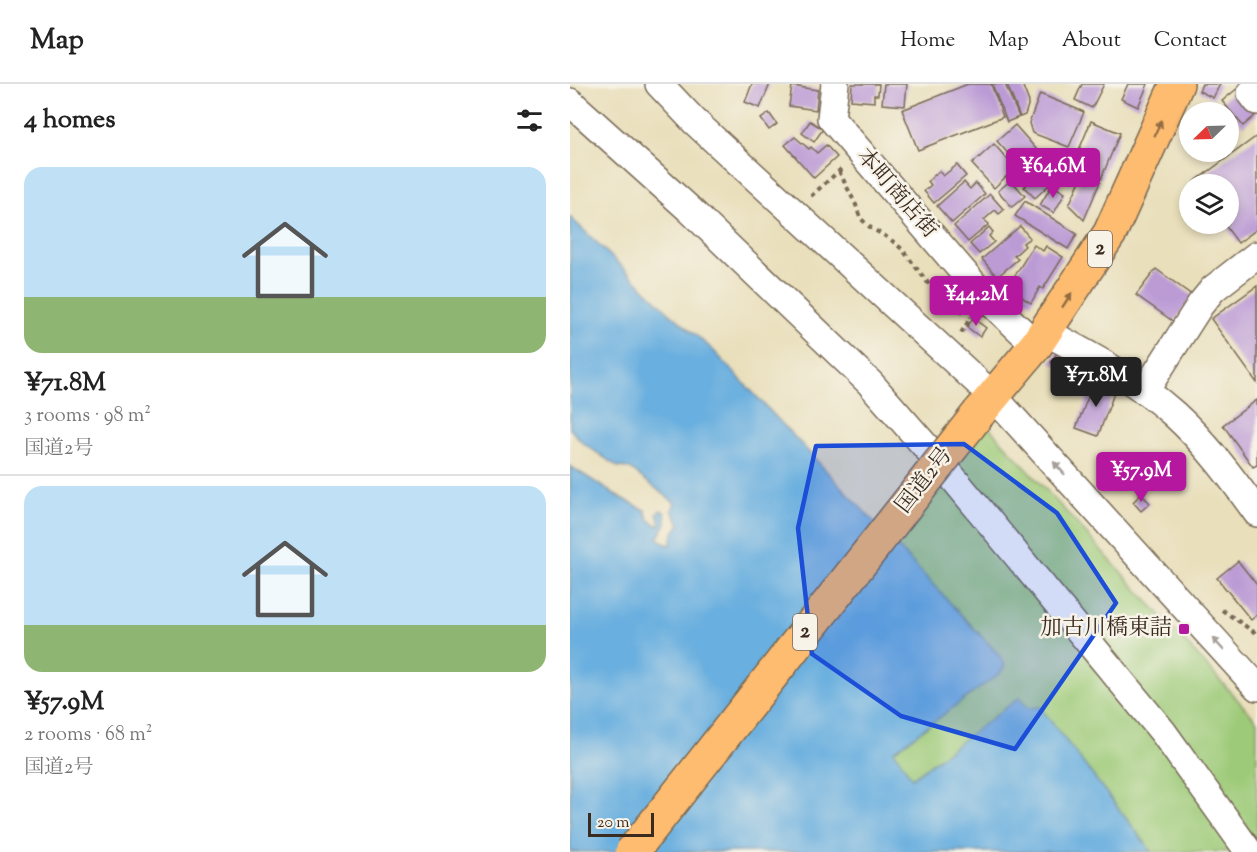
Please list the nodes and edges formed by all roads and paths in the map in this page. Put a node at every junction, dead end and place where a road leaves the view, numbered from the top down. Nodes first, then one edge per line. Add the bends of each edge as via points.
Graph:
1 (659, 84) edge
2 (835, 84) edge
3 (1177, 84) edge
4 (570, 102) edge
5 (839, 171) dead end
6 (827, 182) dead end
7 (808, 198) dead end
8 (1257, 255) edge
9 (978, 313) dead end
10 (970, 318) junction
11 (960, 334) dead end
12 (1041, 339) junction
13 (1145, 391) junction
14 (986, 404) junction
15 (1257, 513) edge
16 (1220, 608) dead end
17 (1257, 634) edge
18 (1257, 687) edge
19 (632, 852) edge
20 (1249, 852) edge

1 - 14 street
2 - 12 street, 本町商店街 via 831,118 983,295
12 -> 3 highway, 国道2号 / 2 via 1110,233
4 - 20 street via 688,208 870,383 1163,732
5 - 10 path via 860,218 902,249 941,300
6 - 7 path
8 - 13 street via 1213,289
9 - 10 path
10 - 11 path
12 - 13 street, 本町商店街 via 1100,361
12 - 14 highway, 国道2号 / 2
13 - 15 street, 本町商店街 via 1197,437
18 -> 14 street
14 - 19 highway, 国道2号 / 2, bridge
16 - 17 path

